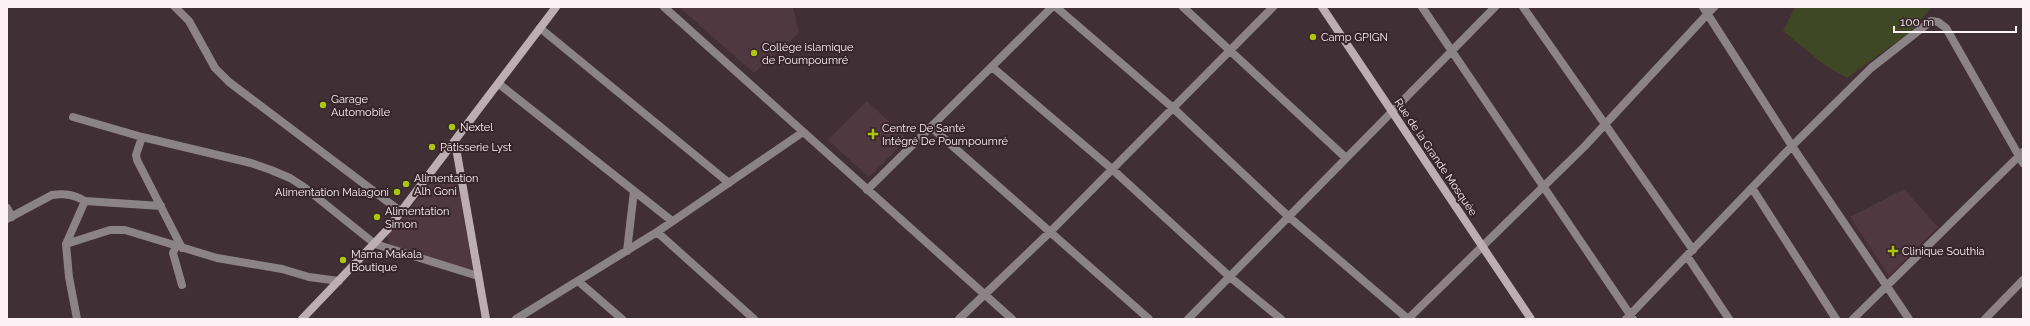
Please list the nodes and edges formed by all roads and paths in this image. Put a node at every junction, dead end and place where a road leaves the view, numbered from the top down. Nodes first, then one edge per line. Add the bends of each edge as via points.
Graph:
1 (175, 7) edge
2 (556, 7) edge
3 (664, 7) edge
4 (1052, 7) edge
5 (1056, 7) edge
6 (1183, 7) edge
7 (1273, 7) edge
8 (1322, 7) edge
9 (1422, 7) edge
10 (1495, 7) edge
11 (1523, 7) edge
12 (1714, 7) edge
13 (1705, 10) edge
14 (540, 28) junction
15 (1230, 51) junction
16 (1451, 52) junction
17 (992, 67) junction
18 (499, 84) junction
19 (1172, 107) junction
20 (1392, 111) junction
21 (73, 117) dead end
22 (1604, 125) junction
23 (932, 128) junction
24 (803, 132) junction
25 (142, 137) junction
26 (455, 142) junction
27 (1792, 146) junction
28 (2022, 157) edge
29 (1346, 158) junction
30 (1112, 169) junction
31 (729, 183) junction
32 (1543, 187) junction
33 (1752, 188) junction
34 (867, 190) junction
35 (634, 191) junction
36 (85, 201) junction
37 (161, 206) junction
38 (7, 208) edge
39 (400, 211) junction
40 (1289, 217) junction
41 (10, 218) edge
42 (672, 221) junction
43 (657, 232) junction
44 (1050, 232) junction
45 (66, 244) junction
46 (375, 244) junction
47 (1482, 245) junction
48 (178, 247) junction
49 (627, 251) junction
50 (1690, 253) junction
51 (478, 276) junction
52 (1230, 277) junction
53 (2023, 280) edge
54 (339, 281) junction
55 (578, 281) junction
56 (182, 285) dead end
57 (1887, 288) junction
58 (984, 294) junction
59 (1630, 318) edge
60 (77, 319) edge
61 (302, 319) edge
62 (486, 319) edge
63 (516, 319) edge
64 (622, 319) edge
65 (754, 319) edge
66 (959, 319) edge
67 (1012, 319) edge
68 (1149, 319) edge
69 (1188, 319) edge
70 (1281, 319) edge
71 (1408, 319) edge
72 (1531, 319) edge
73 (1729, 319) edge
74 (1836, 319) edge
75 (1853, 319) edge
76 (1909, 319) edge
77 (1984, 319) edge

1 - 39 street via 189,21 215,68 229,82
2 - 14 street
3 - 24 street
4 - 17 street
5 - 19 street
6 - 15 street
7 - 15 street
8 - 20 street, Rue de la Grande Mosquée
9 - 16 street
10 - 16 street
11 - 22 street
12 - 13 street
13 - 22 street
13 - 27 street
14 - 18 street via 525,45
14 - 31 street
15 - 19 street
15 - 29 street
16 - 20 street
16 - 32 street
17 - 23 street
17 - 30 street
18 - 26 street
18 - 35 street
19 - 30 street
19 - 40 street
20 - 29 street
20 - 47 street, Rue de la Grande Mosquée
21 - 25 street
22 - 32 street
22 - 50 street
23 - 34 street
23 - 44 street
24 - 31 street
24 - 34 street
25 - 37 street via 136,155 137,160
25 - 46 street via 251,163 290,178
26 - 39 street
26 - 51 street
27 - 28 street via 1871,68 1931,21 1938,22 1946,28
27 - 33 street
27 - 57 street
28 - 57 street
29 - 40 street
30 - 44 street
30 - 52 street
31 - 42 street
32 - 47 street
32 - 59 street
33 - 50 street
33 - 74 street
34 - 58 street
35 - 42 street
35 - 49 street
36 - 37 street
36 - 41 street via 68,194 52,195
36 - 45 street
37 - 48 street
38 - 41 street
39 - 46 street
40 - 52 street
40 - 71 street
42 - 43 street
43 - 49 street
43 - 65 street
44 - 58 street
44 - 68 street
45 - 48 street via 117,230 143,234
45 - 60 street
46 - 51 street
46 - 54 street
47 - 71 street
47 - 72 street, Rue de la Grande Mosquée
48 - 54 street via 217,258
48 - 56 street via 173,253
49 - 55 street
50 - 59 street
50 - 73 street
51 - 62 street
52 - 69 street
52 - 70 street
53 - 77 street
54 - 61 street
55 - 63 street
55 - 64 street
57 - 75 street
57 - 76 street
58 - 66 street
58 - 67 street

